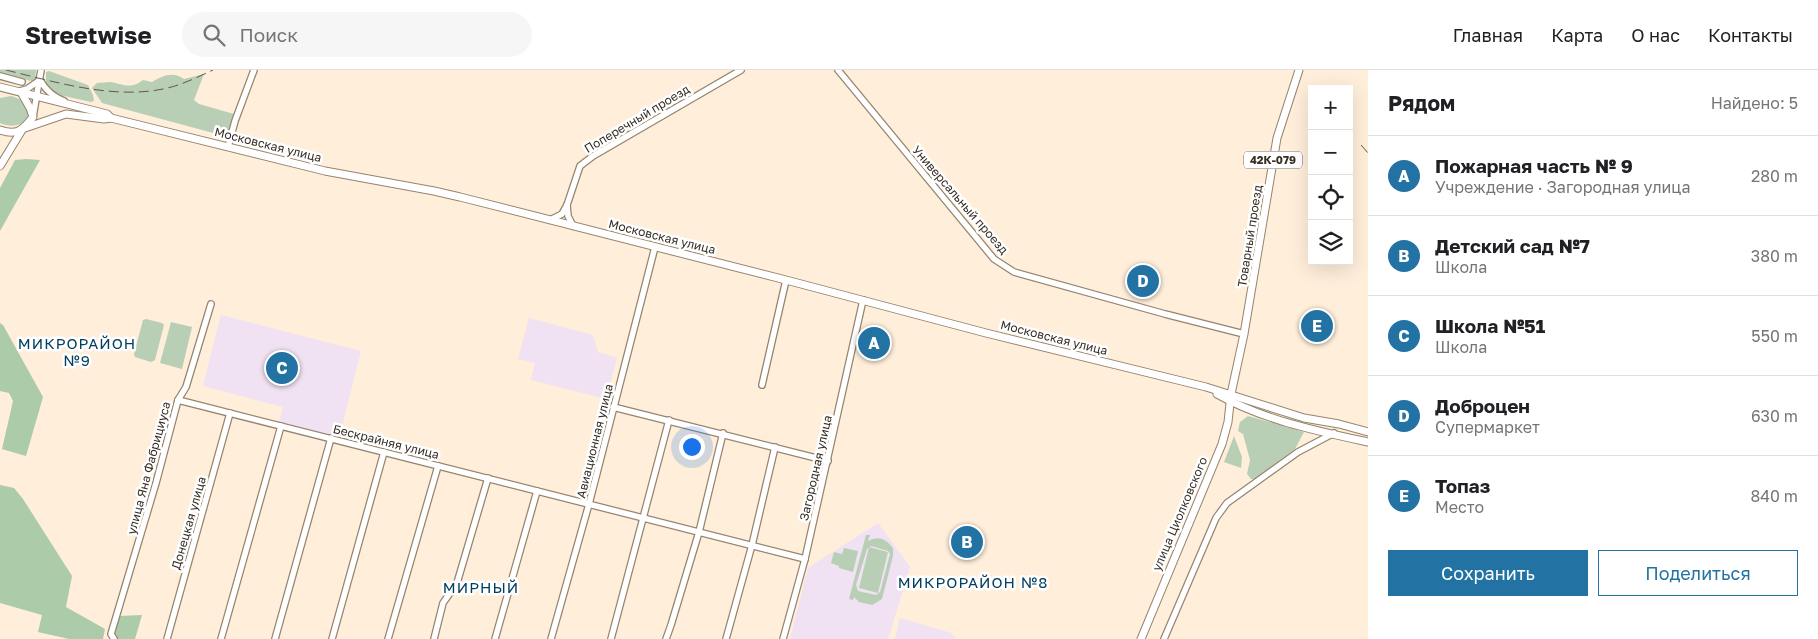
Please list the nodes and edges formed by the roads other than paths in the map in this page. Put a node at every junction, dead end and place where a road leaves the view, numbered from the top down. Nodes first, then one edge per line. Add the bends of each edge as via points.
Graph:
1 (40, 70) edge
2 (254, 70) edge
3 (741, 70) edge
4 (838, 70) edge
5 (1299, 70) edge
6 (0, 76) edge
7 (40, 80) junction
8 (22, 82) dead end
9 (0, 87) edge
10 (10, 89) junction
11 (0, 92) edge
12 (20, 92) junction
13 (37, 96) junction
14 (76, 106) junction
15 (33, 117) junction
16 (111, 118) junction
17 (24, 129) junction
18 (0, 130) edge
19 (228, 147) junction
20 (0, 166) edge
21 (567, 205) junction
22 (550, 220) junction
23 (573, 226) junction
24 (655, 247) junction
25 (786, 280) junction
26 (863, 300) junction
27 (211, 304) dead end
28 (1244, 334) junction
29 (762, 385) dead end
30 (1231, 398) junction
31 (178, 400) junction
32 (613, 406) junction
33 (230, 413) junction
34 (669, 420) junction
35 (281, 426) junction
36 (1368, 432) edge
37 (1334, 433) junction
38 (723, 434) junction
39 (331, 438) junction
40 (1368, 442) edge
41 (775, 447) junction
42 (384, 452) junction
43 (828, 461) junction
44 (438, 466) junction
45 (488, 478) junction
46 (537, 491) junction
47 (589, 504) junction
48 (643, 518) junction
49 (699, 532) junction
50 (752, 545) junction
51 (805, 559) junction
52 (114, 639) edge
53 (167, 639) edge
54 (221, 639) edge
55 (275, 639) edge
56 (332, 639) edge
57 (388, 639) edge
58 (434, 639) edge
59 (495, 639) edge
60 (551, 639) edge
61 (612, 639) edge
62 (666, 639) edge
63 (726, 639) edge
64 (783, 639) edge
65 (1140, 639) edge
66 (1164, 639) edge

1 - 7 street
2 - 19 street
3 - 21 street, Поперечный проезд via 580,166
4 - 28 street, Универсальный проезд via 994,259 1014,272
5 - 28 main road, Товарный проезд / 42К-079 via 1277,138
6 - 8 street
7 - 12 street
7 - 13 street
7 - 14 street via 53,96
9 - 10 main road
10 - 11 main road
10 - 12 main road, Московская улица
12 - 13 main road, Московская улица
12 - 15 main road via 26,98
13 - 14 main road, Московская улица
13 - 15 street
14 - 16 main road, Московская улица
15 - 17 main road
16 - 17 main road, Московская улица via 66,114
16 - 19 main road, Московская улица
17 - 18 main road, Московская улица via 13,132
17 - 20 main road
19 - 22 main road, Московская улица via 325,171 434,191
21 - 22 street via 562,214
21 - 23 street
22 - 23 main road, Московская улица
23 - 24 main road, Московская улица
24 - 25 main road, Московская улица
24 - 32 street, Авиационная улица
25 - 26 main road, Московская улица
25 - 29 street
26 - 30 main road, Московская улица via 1206,387
26 - 43 street, Загородная улица
27 - 31 street, улица Яна Фабрициуса via 186,387
28 - 30 main road, Товарный проезд / 42К-079
30 - 36 main road
30 - 37 main road via 1236,405 1301,427
30 - 65 main road, улица Циолковского via 1222,444
31 - 33 street, Бескрайняя улица
31 - 52 street, улица Яна Фабрициуса via 112,634
32 - 34 street
32 - 47 street, Авиационная улица
33 - 35 street, Бескрайняя улица
33 - 53 street, Донецкая улица
34 - 38 street
34 - 48 street
35 - 39 street, Бескрайняя улица
35 - 54 street
37 - 40 main road
37 - 66 street via 1298,452 1227,503 1216,518
38 - 41 street
38 - 49 street
39 - 42 street, Бескрайняя улица
39 - 55 street
41 - 43 street
41 - 50 street
42 - 44 street, Бескрайняя улица
42 - 56 street
43 - 51 street, Загородная улица
44 - 45 street, Бескрайняя улица
44 - 57 street
45 - 46 street, Бескрайняя улица
45 - 58 street via 457,583 443,603
46 - 47 street, Бескрайняя улица
46 - 59 street
47 - 48 street, Бескрайняя улица
47 - 60 street, Авиационная улица
48 - 49 street, Бескрайняя улица
48 - 61 street
49 - 50 street, Бескрайняя улица
49 - 62 street
50 - 51 street, Бескрайняя улица
50 - 63 street
51 - 64 street, Загородная улица

